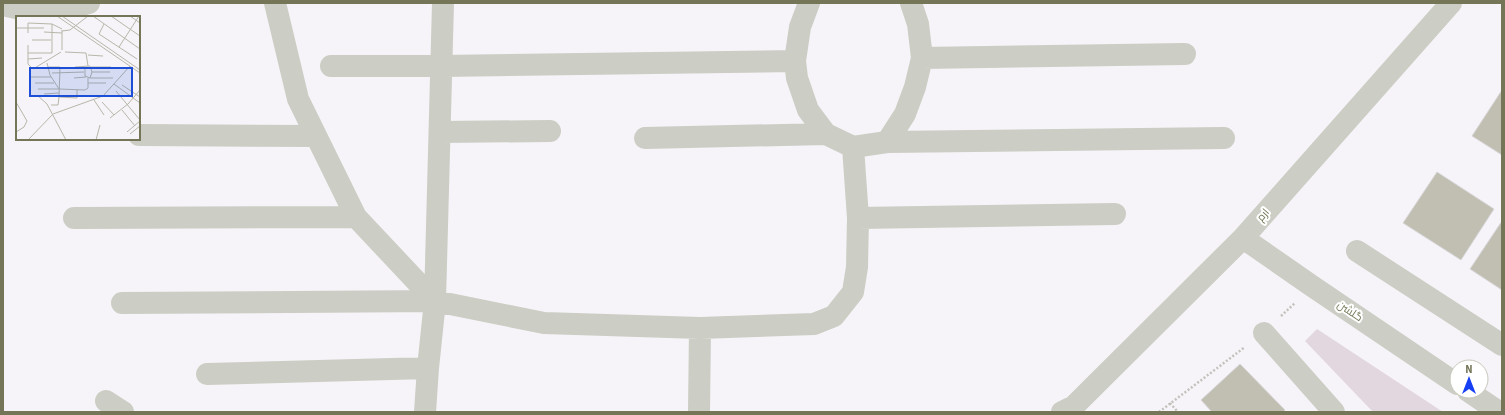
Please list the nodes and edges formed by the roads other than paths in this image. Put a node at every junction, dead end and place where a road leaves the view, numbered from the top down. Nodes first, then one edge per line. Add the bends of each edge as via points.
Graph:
1 (6, 3) edge
2 (89, 3) edge
3 (275, 3) edge
4 (444, 3) edge
5 (809, 3) edge
6 (911, 3) edge
7 (1451, 3) edge
8 (1185, 54) dead end
9 (922, 58) junction
10 (796, 61) junction
11 (331, 66) dead end
12 (442, 66) junction
13 (550, 131) dead end
14 (440, 132) junction
15 (826, 134) junction
16 (140, 135) edge
17 (316, 136) junction
18 (645, 138) dead end
19 (1224, 138) dead end
20 (888, 142) junction
21 (853, 147) junction
22 (1115, 214) dead end
23 (356, 217) junction
24 (74, 218) dead end
25 (858, 218) junction
26 (1244, 238) junction
27 (1357, 251) dead end
28 (435, 301) junction
29 (122, 303) dead end
30 (700, 328) junction
31 (1264, 333) road end
32 (1502, 345) edge
33 (428, 368) junction
34 (207, 374) dead end
35 (1449, 379) edge
36 (1480, 399) edge
37 (425, 412) edge
38 (699, 412) edge
39 (1062, 412) edge
40 (1334, 412) edge
41 (1499, 412) edge

1 - 2 street via 7,6 47,15
3 - 17 street via 298,99
4 - 12 street
5 - 10 street via 800,27
6 - 9 street via 918,24
7 - 26 street, ارم
8 - 9 street
9 - 20 street via 905,114
10 - 12 street
10 - 15 street via 797,78 808,110
11 - 12 street
12 - 14 street
13 - 14 street
14 - 28 street
15 - 18 street
15 - 21 street
16 - 17 street
17 - 23 street
19 - 20 street
20 - 21 street
21 - 25 street
22 - 25 street
23 - 24 street
23 - 28 street
25 - 30 street via 857,267 853,292 834,316 814,324
26 - 35 street, گلشن
26 - 39 street, ارم via 1074,406
27 - 32 street
28 - 29 street
28 - 30 street via 544,323
28 - 33 street
30 - 38 street
31 - 40 street
33 - 34 street
33 - 37 street
36 - 41 street

